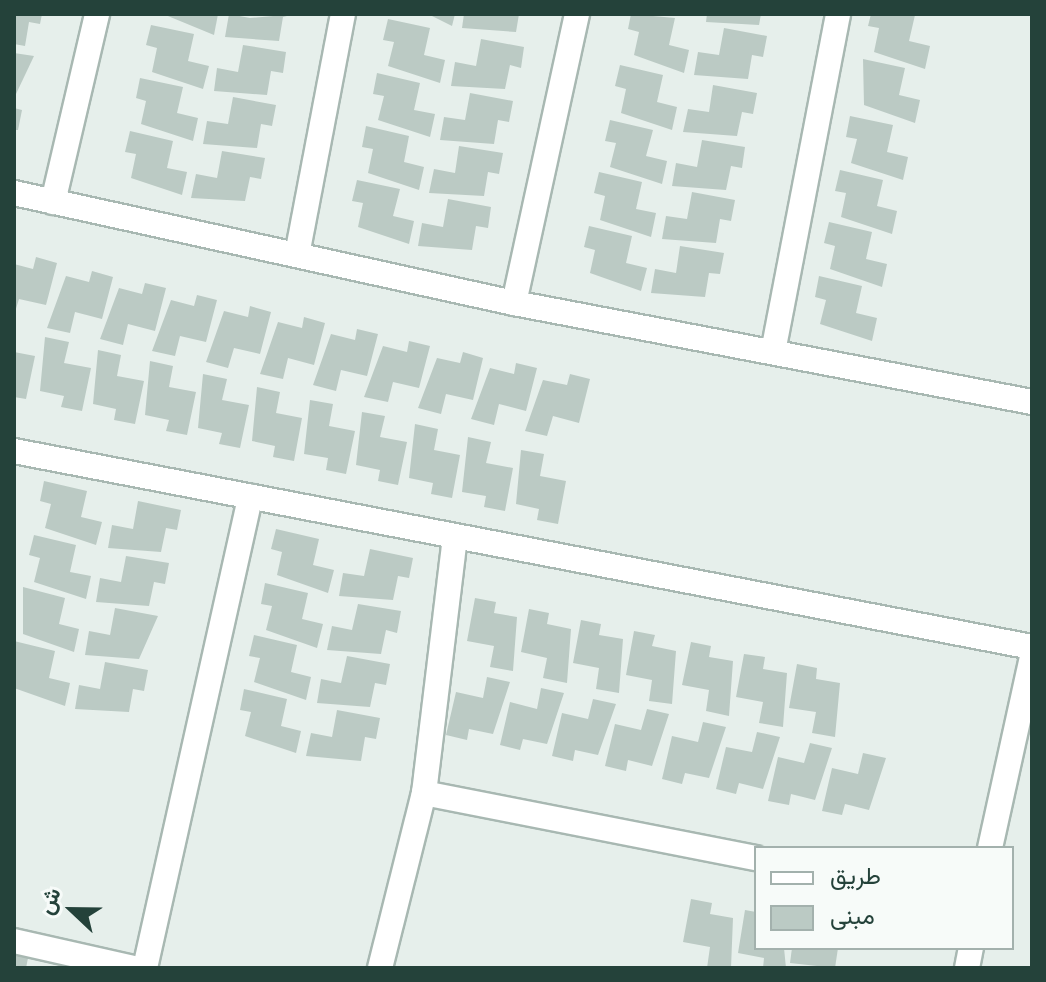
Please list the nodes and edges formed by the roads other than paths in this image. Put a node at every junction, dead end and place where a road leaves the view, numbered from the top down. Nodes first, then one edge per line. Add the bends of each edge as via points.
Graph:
1 (97, 14) edge
2 (343, 14) edge
3 (577, 14) edge
4 (838, 14) edge
5 (14, 193) edge
6 (53, 202) junction
7 (297, 255) junction
8 (514, 303) junction
9 (773, 352) junction
10 (1032, 402) edge
11 (15, 455) edge
12 (250, 497) junction
13 (455, 537) junction
14 (1032, 647) edge
15 (1032, 657) edge
16 (424, 793) junction
17 (990, 846) edge
18 (754, 858) edge
19 (14, 941) edge
20 (134, 968) edge
21 (145, 968) edge
22 (380, 968) edge

1 - 6 street
2 - 7 street
3 - 8 street
4 - 9 street
5 - 6 street
6 - 7 street
7 - 8 street
8 - 9 street
9 - 10 street
11 - 12 street
12 - 13 street
12 - 21 street
13 - 14 street
13 - 16 street
15 - 17 street
16 - 18 street
16 - 22 street
19 - 20 street

